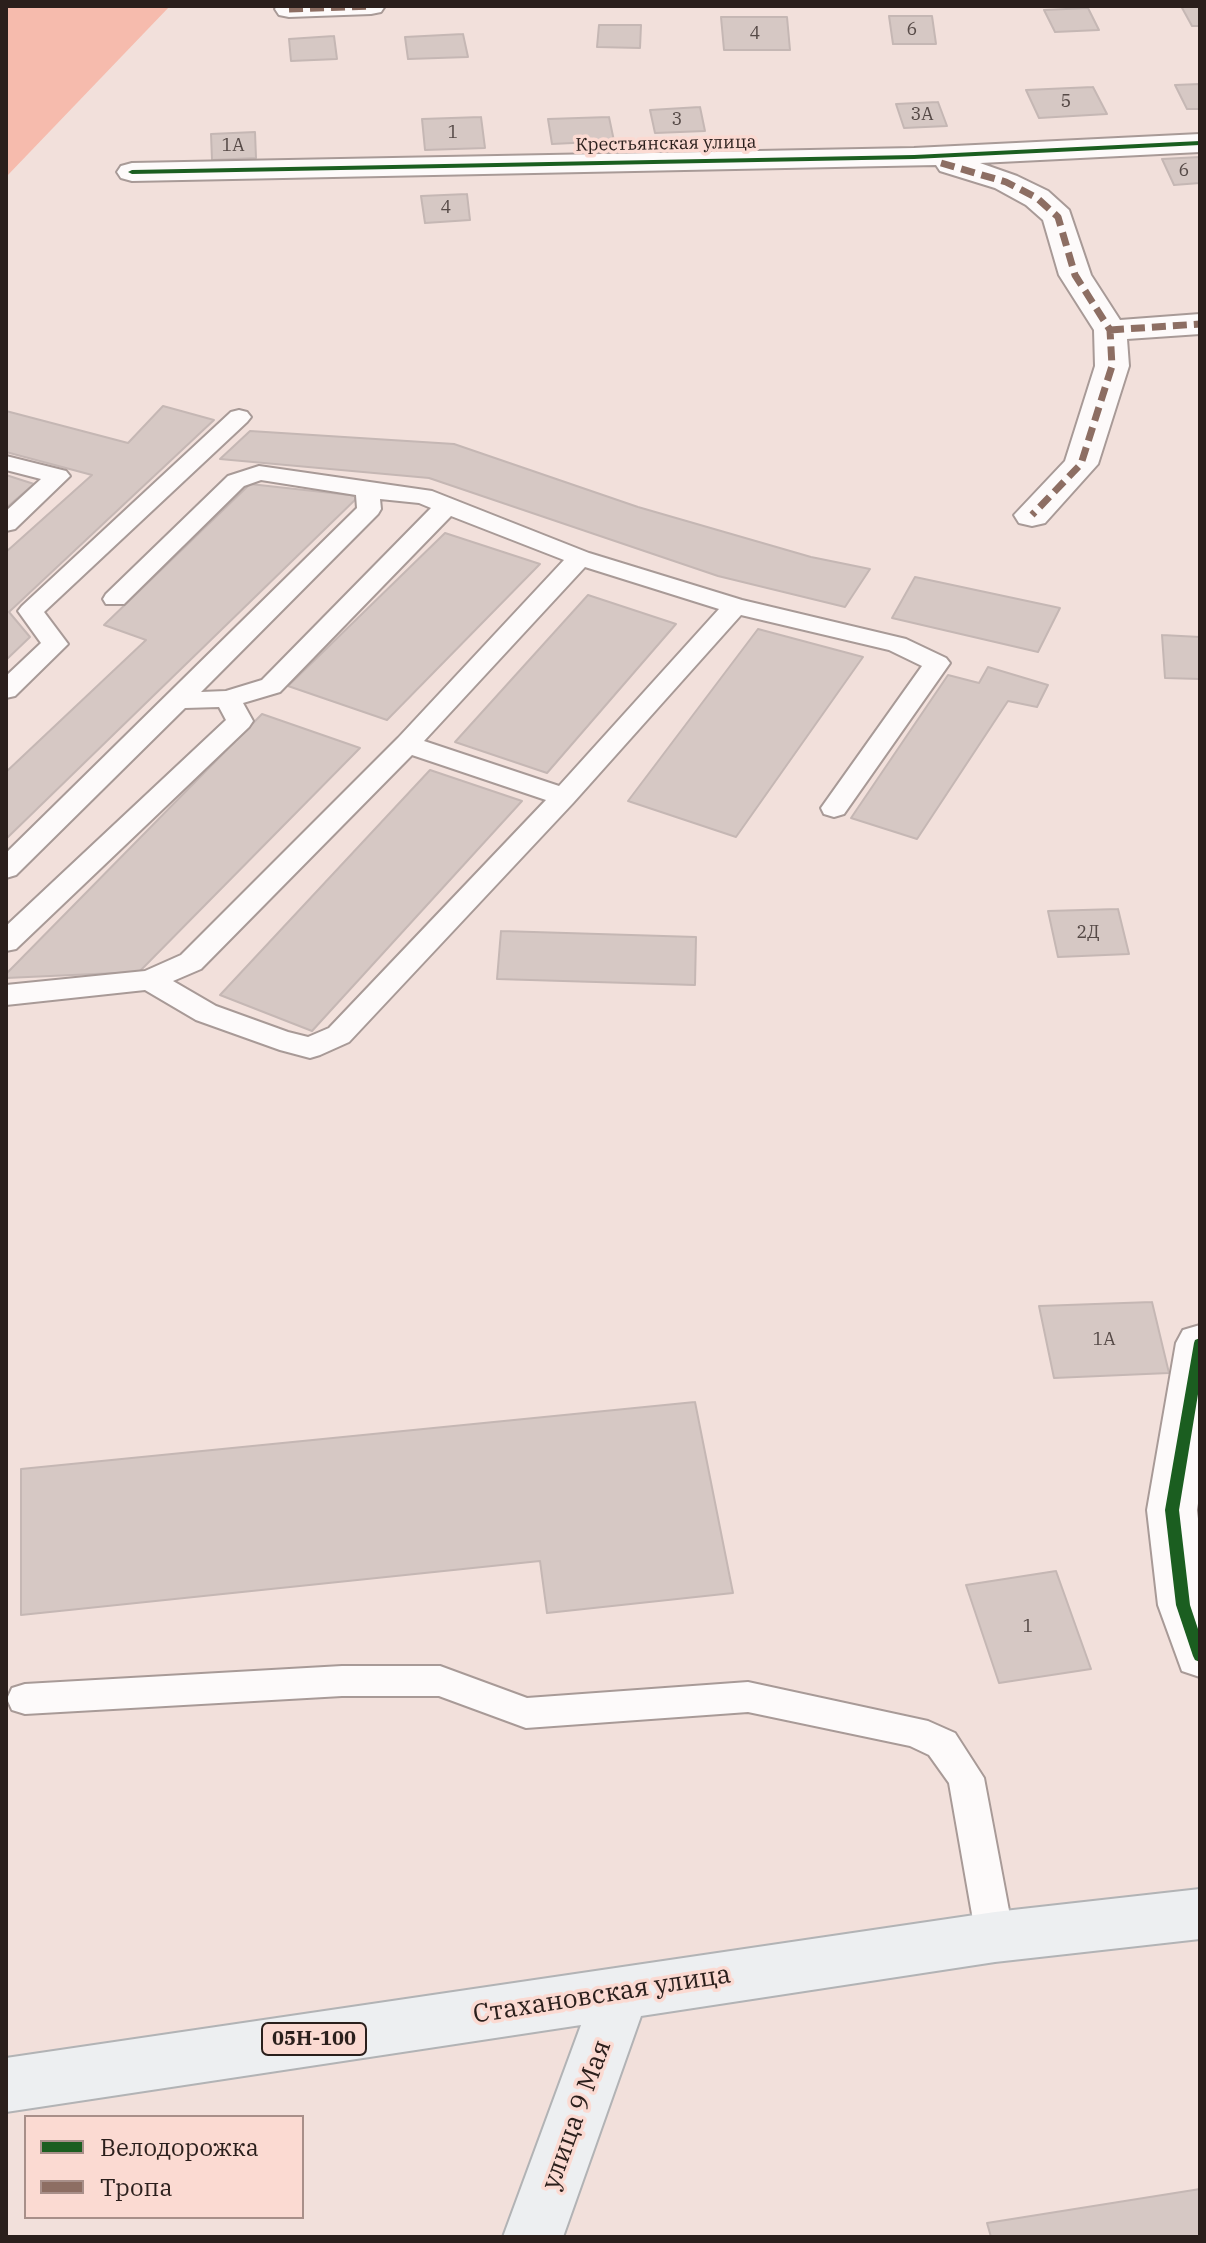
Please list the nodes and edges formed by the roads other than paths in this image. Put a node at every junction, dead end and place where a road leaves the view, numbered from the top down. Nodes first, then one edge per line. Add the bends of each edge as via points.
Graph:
1 (371, 6) edge
2 (289, 9) dead end
3 (1200, 143) edge
4 (914, 157) junction
5 (132, 172) dead end
6 (1200, 324) edge
7 (1110, 330) junction
8 (239, 417) dead end
9 (6, 463) edge
10 (367, 490) junction
11 (447, 506) junction
12 (1032, 515) dead end
13 (6, 524) edge
14 (580, 558) junction
15 (115, 599) dead end
16 (735, 606) junction
17 (6, 690) edge
18 (228, 699) junction
19 (178, 700) junction
20 (407, 744) junction
21 (564, 797) junction
22 (834, 808) dead end
23 (6, 869) edge
24 (6, 942) edge
25 (150, 980) junction
26 (6, 995) edge
27 (1200, 1343) edge
28 (1200, 1656) edge
29 (25, 1699) dead end
30 (1200, 1914) edge
31 (995, 1937) junction
32 (621, 1992) junction
33 (6, 2085) edge
34 (533, 2237) edge

1 - 2 street
3 - 4 street, Крестьянская улица
4 - 5 street, Крестьянская улица
4 - 7 street via 980,172 1037,198 1058,217 1075,275
6 - 7 street
7 - 12 street via 1112,366 1081,464
8 - 17 lane via 31,611 55,644
9 - 13 lane via 58,476
10 - 11 lane via 424,496
10 - 15 lane via 259,473 236,481
10 - 19 lane via 369,509
11 - 14 lane
11 - 18 lane via 271,686
14 - 16 lane
14 - 20 lane
16 - 21 lane
16 - 22 lane via 897,644 937,663
18 - 19 lane
18 - 24 lane via 240,721
19 - 23 lane
20 - 21 lane
20 - 25 lane via 191,962
21 - 25 lane via 339,1035 310,1048 206,1013
25 - 26 lane
27 - 28 street via 1172,1510 1183,1605
29 - 31 lane via 342,1681 440,1681 526,1713 748,1697 915,1732 942,1744 966,1778
30 - 31 main road, Стахановская улица / 05Н-100
31 - 32 main road, Стахановская улица / 05Н-100
32 - 33 main road, Стахановская улица / 05Н-100
32 - 34 main road, улица 9 Мая

